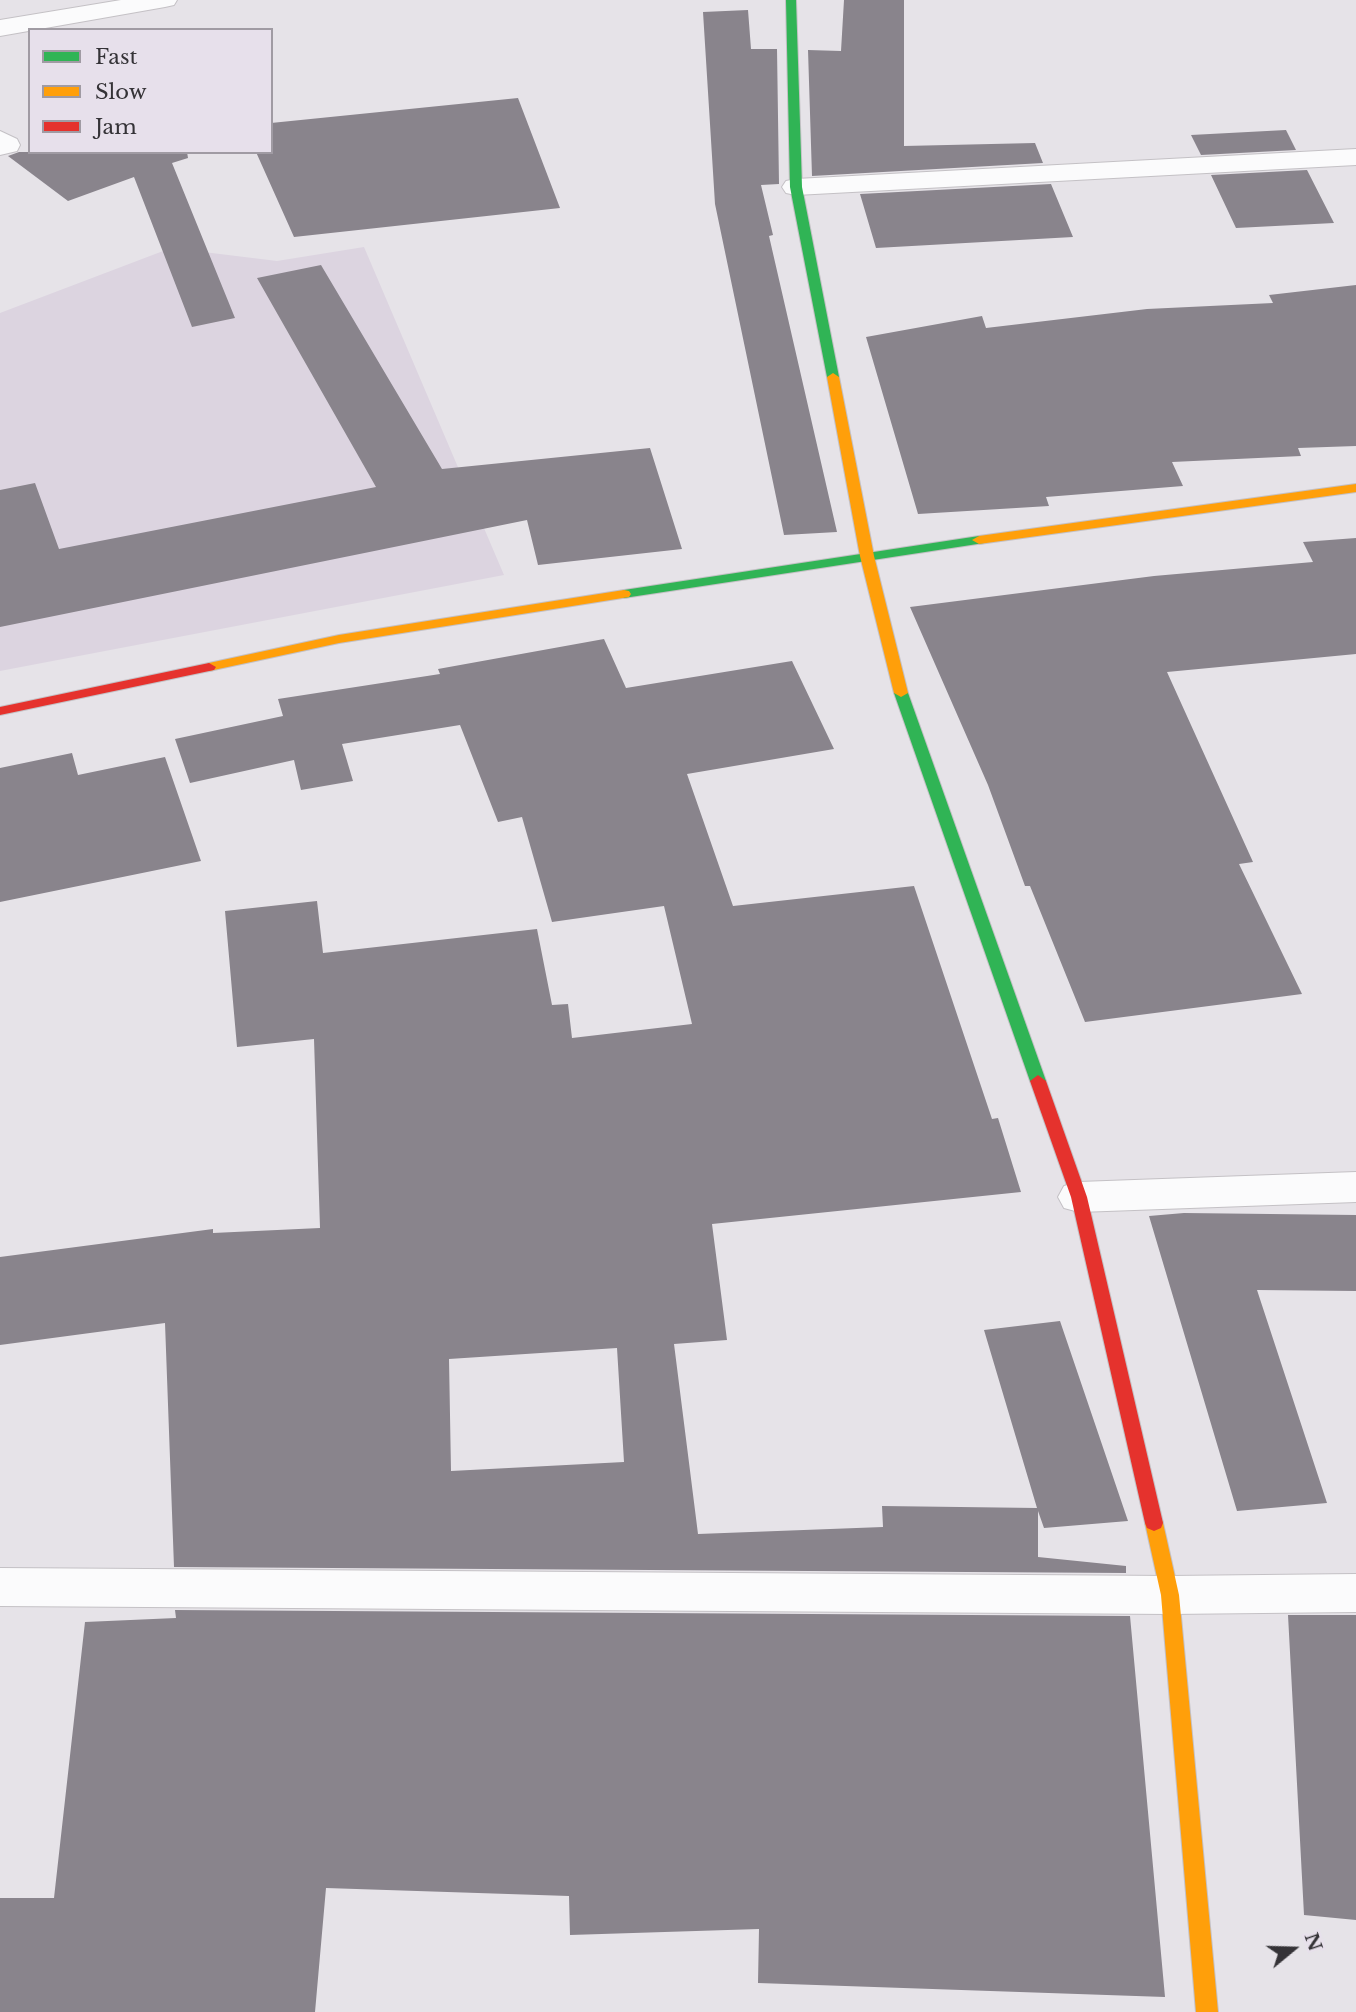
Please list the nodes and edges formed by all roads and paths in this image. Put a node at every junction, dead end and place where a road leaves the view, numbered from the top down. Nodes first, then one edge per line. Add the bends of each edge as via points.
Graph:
1 (165, 0) edge
2 (791, 0) edge
3 (0, 28) edge
4 (0, 139) edge
5 (0, 147) edge
6 (1356, 158) edge
7 (796, 187) junction
8 (1356, 488) edge
9 (867, 556) junction
10 (0, 711) edge
11 (1356, 1187) edge
12 (1079, 1197) junction
13 (0, 1587) edge
14 (1356, 1593) edge
15 (1170, 1595) junction
16 (1207, 2012) edge

1 - 3 street
2 - 7 street
4 - 5 street via 7,145
6 - 7 street
7 - 9 street
8 - 9 street
9 - 10 street via 339,639
9 - 12 street via 900,691
11 - 12 street
12 - 15 street
13 - 15 street
14 - 15 street
15 - 16 street

